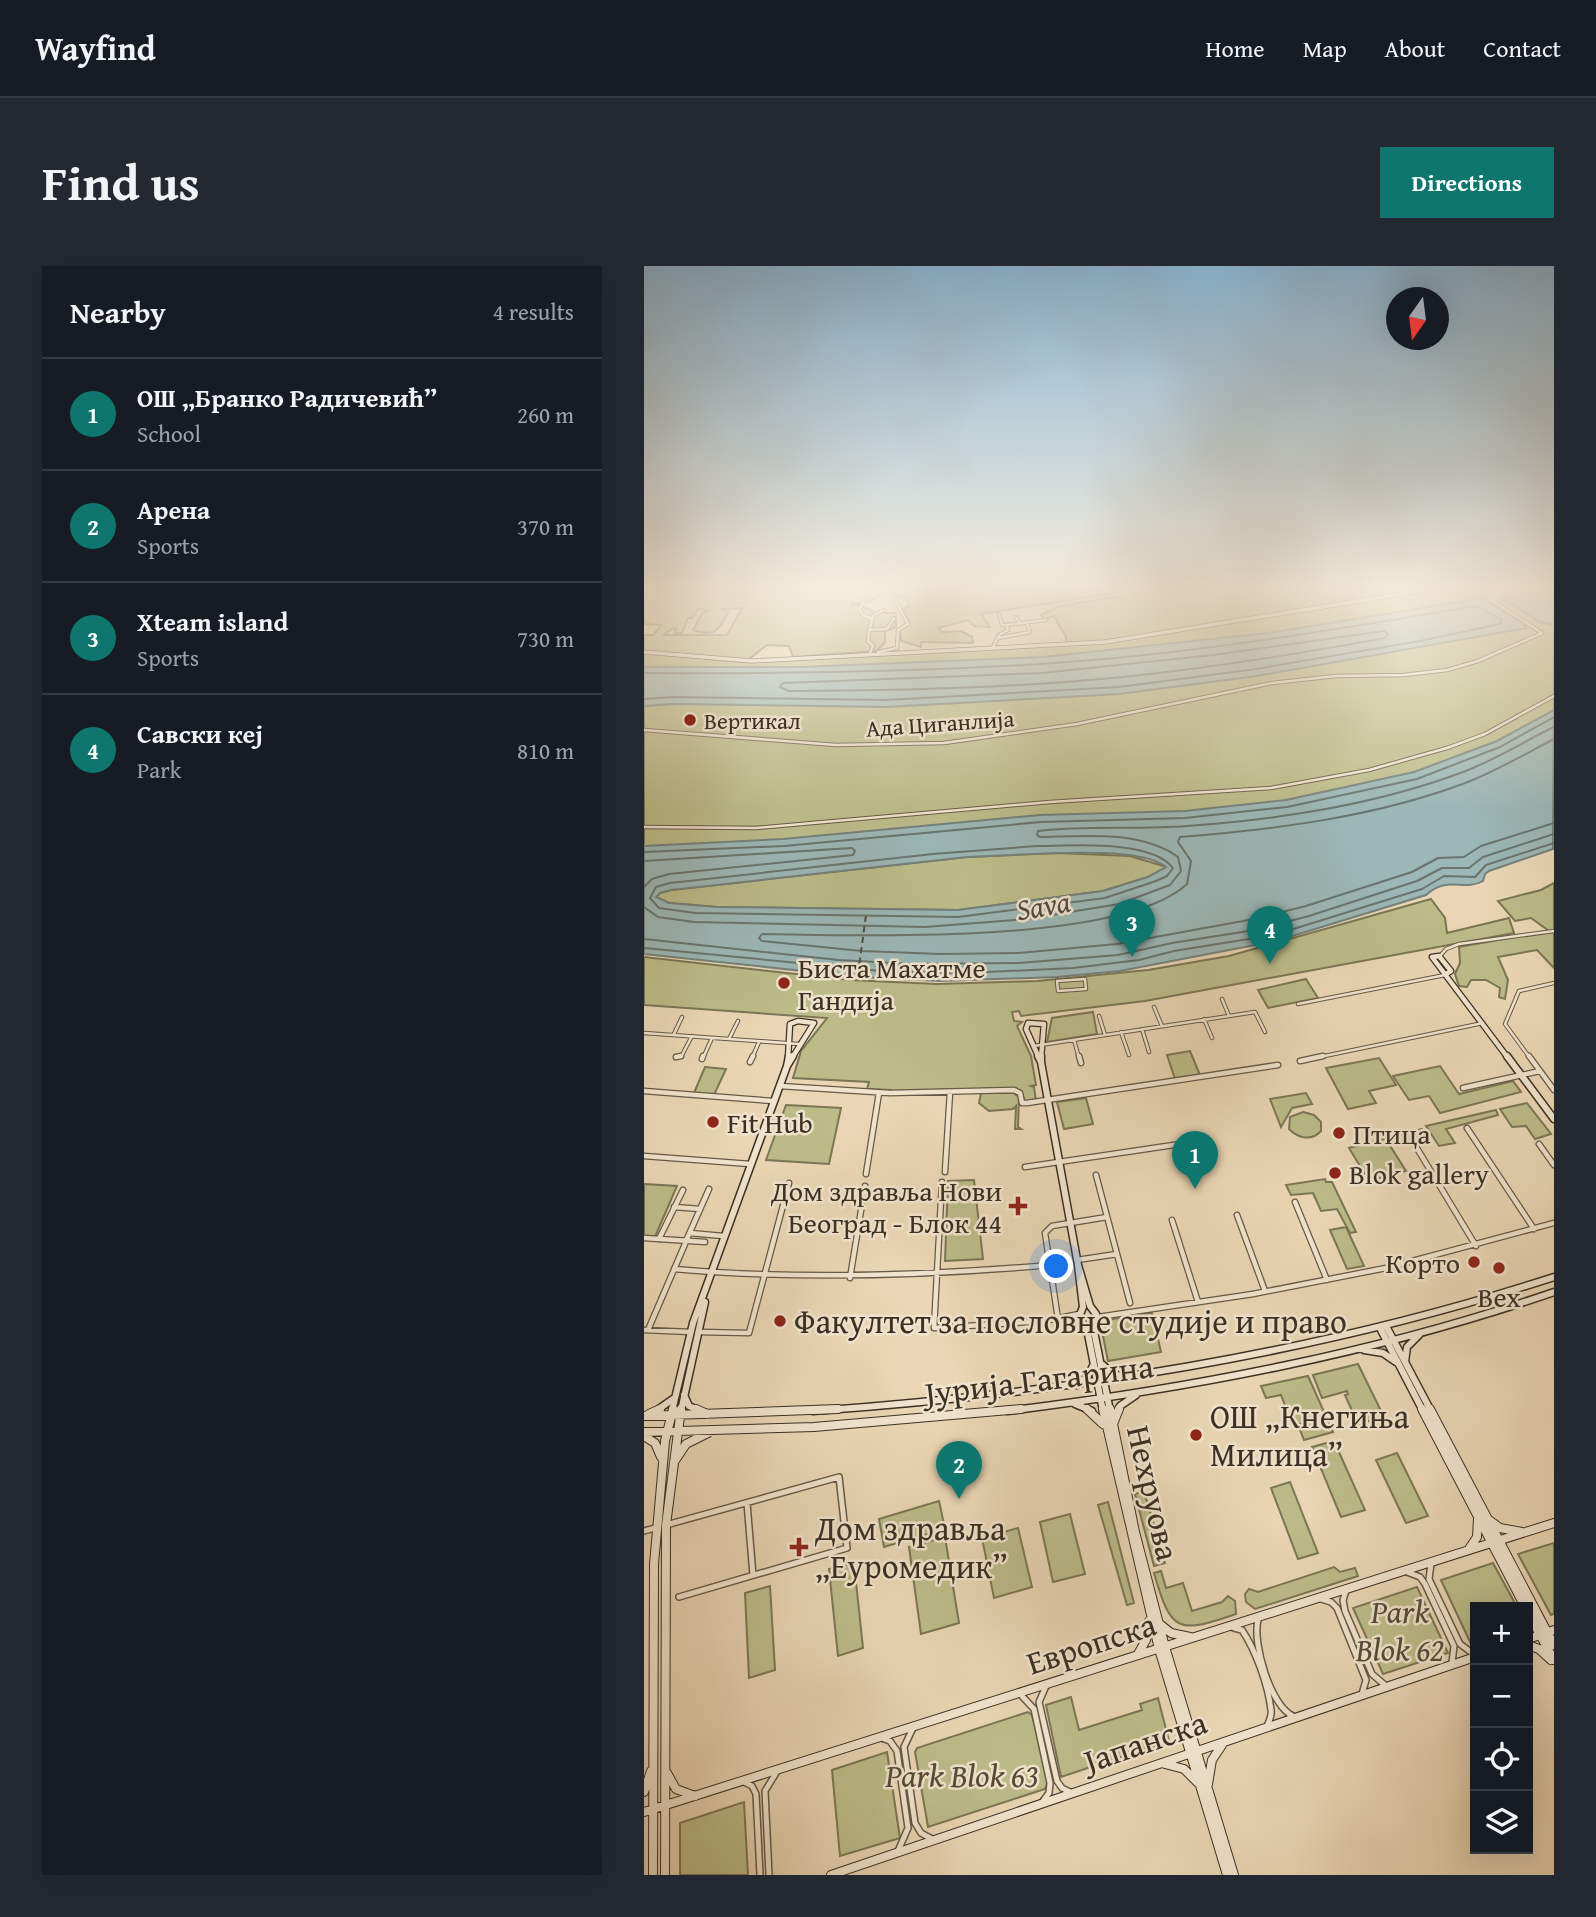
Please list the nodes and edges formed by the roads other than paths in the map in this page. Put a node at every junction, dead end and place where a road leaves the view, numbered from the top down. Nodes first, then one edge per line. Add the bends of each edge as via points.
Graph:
1 (1478, 661) edge
2 (1554, 696) edge
3 (644, 730) edge
4 (644, 827) edge
5 (1554, 930) edge
6 (1440, 956) joint
7 (1446, 974) junction
8 (1554, 984) edge
9 (1086, 989) joint
10 (1222, 999) dead end
11 (1298, 1004) dead end
12 (1154, 1007) dead end
13 (1099, 1016) dead end
14 (1229, 1016) junction
15 (682, 1017) dead end
16 (1204, 1020) junction
17 (738, 1021) dead end
18 (1483, 1023) junction
19 (1162, 1026) junction
20 (655, 1027) dead end
21 (1142, 1029) junction
22 (644, 1032) edge
23 (1121, 1032) junction
24 (1265, 1032) dead end
25 (652, 1033) junction
26 (673, 1035) junction
27 (1105, 1035) junction
28 (692, 1036) junction
29 (712, 1038) junction
30 (1212, 1038) dead end
31 (729, 1039) junction
32 (1074, 1040) junction
33 (759, 1041) junction
34 (791, 1044) junction
35 (799, 1044) junction
36 (1041, 1045) junction
37 (1033, 1046) junction
38 (1149, 1052) dead end
39 (1129, 1055) dead end
40 (676, 1057) dead end
41 (702, 1059) dead end
42 (1300, 1060) dead end
43 (750, 1062) dead end
44 (1041, 1062) junction
45 (1081, 1063) dead end
46 (1278, 1065) dead end
47 (787, 1066) junction
48 (1540, 1071) junction
49 (1522, 1075) junction
50 (780, 1086) junction
51 (1463, 1088) dead end
52 (1554, 1090) edge
53 (644, 1091) edge
54 (880, 1092) junction
55 (950, 1092) junction
56 (775, 1101) junction
57 (1048, 1101) junction
58 (1554, 1119) edge
59 (1467, 1128) dead end
60 (1412, 1140) dead end
61 (1194, 1142) dead end
62 (1539, 1144) dead end
63 (644, 1156) edge
64 (1553, 1163) edge
65 (752, 1164) junction
66 (1060, 1164) junction
67 (1025, 1167) dead end
68 (945, 1172) dead end
69 (866, 1174) dead end
70 (1096, 1175) dead end
71 (942, 1182) dead end
72 (789, 1183) dead end
73 (865, 1185) dead end
74 (709, 1189) dead end
75 (682, 1190) dead end
76 (1295, 1202) dead end
77 (674, 1207) junction
78 (700, 1209) junction
79 (1237, 1215) dead end
80 (1107, 1217) junction
81 (1172, 1220) dead end
82 (1070, 1223) junction
83 (1554, 1223) edge
84 (1534, 1228) junction
85 (690, 1233) junction
86 (725, 1237) junction
87 (644, 1238) edge
88 (659, 1239) junction
89 (686, 1242) junction
90 (705, 1242) dead end
91 (1476, 1246) junction
92 (1117, 1254) junction
93 (1077, 1262) junction
94 (1050, 1265) junction
95 (674, 1269) junction
96 (712, 1273) junction
97 (936, 1275) junction
98 (764, 1277) junction
99 (1554, 1277) edge
100 (850, 1278) junction
101 (1327, 1280) junction
102 (1265, 1291) junction
103 (1554, 1293) edge
104 (1198, 1302) junction
105 (1130, 1303) dead end
106 (1096, 1315) junction
107 (1080, 1317) junction
108 (1058, 1319) junction
109 (1383, 1327) junction
110 (646, 1330) edge
111 (1426, 1331) junction
112 (694, 1332) junction
113 (1390, 1341) junction
114 (1354, 1350) junction
115 (1097, 1363) junction
116 (1403, 1366) junction
117 (1138, 1377) junction
118 (1101, 1383) junction
119 (1074, 1386) junction
120 (1142, 1392) junction
121 (679, 1393) junction
122 (1103, 1398) junction
123 (1069, 1403) junction
124 (717, 1415) junction
125 (644, 1416) edge
126 (675, 1416) junction
127 (1109, 1428) junction
128 (714, 1431) junction
129 (667, 1432) junction
130 (676, 1432) junction
131 (644, 1434) edge
132 (662, 1462) junction
133 (673, 1464) junction
134 (747, 1503) junction
135 (1481, 1514) junction
136 (1554, 1523) edge
137 (666, 1524) junction
138 (655, 1527) junction
139 (644, 1531) edge
140 (1525, 1532) junction
141 (1495, 1542) junction
142 (1468, 1550) junction
143 (1432, 1562) junction
144 (1404, 1571) junction
145 (753, 1575) junction
146 (1347, 1589) junction
147 (679, 1597) dead end
148 (1318, 1598) junction
149 (1523, 1602) edge
150 (1149, 1611) junction
151 (1262, 1616) junction
152 (1533, 1618) edge
153 (1158, 1622) junction
154 (1229, 1626) junction
155 (1547, 1632) edge
156 (1196, 1637) junction
157 (1554, 1645) edge
158 (1533, 1647) edge
159 (1162, 1648) junction
160 (1470, 1652) edge
161 (1136, 1656) junction
162 (1470, 1658) edge
163 (1554, 1661) edge
164 (1451, 1665) junction
165 (1047, 1684) junction
166 (1387, 1687) junction
167 (1018, 1693) junction
168 (1361, 1696) junction
169 (1299, 1717) junction
170 (914, 1727) junction
171 (1265, 1728) junction
172 (878, 1738) junction
173 (1227, 1741) junction
174 (1194, 1752) junction
175 (665, 1761) junction
176 (1162, 1763) junction
177 (653, 1764) junction
178 (780, 1769) junction
179 (741, 1781) junction
180 (1205, 1788) junction
181 (644, 1792) edge
182 (1073, 1793) junction
183 (695, 1796) junction
184 (1040, 1805) junction
185 (664, 1806) junction
186 (648, 1811) edge
187 (935, 1840) junction
188 (897, 1853) junction
189 (653, 1875) edge
190 (665, 1875) edge
191 (760, 1875) edge
192 (769, 1875) edge
193 (831, 1875) edge
194 (1227, 1875) edge
195 (1234, 1875) edge

1 - 3 street, Ада Циганлија via 1438,671 1325,677 1234,690 1064,727 944,743 824,745
2 - 4 street via 1462,743 1368,770 1294,784 756,828
5 - 6 street via 1459,944
6 - 7 street via 1451,971
7 - 11 street
7 - 18 street
8 - 48 street via 1520,991 1506,1022
9 - 9 street via 1084,979 1057,981 1058,991
10 - 14 street
12 - 19 street
13 - 27 street
14 - 16 street
14 - 24 street via 1255,1012
15 - 26 street
16 - 19 street
16 - 30 street
17 - 31 street
18 - 42 street
18 - 49 street
19 - 21 street
20 - 25 street
21 - 23 street
21 - 38 street
22 - 25 street
23 - 27 street
23 - 39 street
25 - 26 street
26 - 28 street
27 - 32 street
28 - 29 street
28 - 40 street via 681,1057
29 - 31 street
29 - 41 street
31 - 33 street
32 - 36 street
32 - 45 street
33 - 34 street
33 - 43 street
34 - 35 street
34 - 35 street via 791,1022 814,1023
34 - 47 street
35 - 47 street
36 - 37 street
36 - 37 street, Нехруова via 1044,1024 1036,1022 1025,1026
36 - 44 street, Нехруова
37 - 44 street, Нехруова
44 - 57 street, Нехруова
46 - 57 street
47 - 50 street
48 - 49 street
48 - 52 street
49 - 51 street
49 - 58 street
50 - 54 street
50 - 56 street
53 - 56 street
54 - 55 street
54 - 69 street
55 - 57 street via 1014,1090 1020,1093 1022,1103
55 - 68 street
56 - 65 street
57 - 66 street, Нехруова
59 - 84 street
60 - 91 street
61 - 66 street
62 - 64 street
63 - 65 street
65 - 86 street
66 - 67 street
66 - 82 street, Нехруова
70 - 80 street
71 - 97 street
72 - 98 street
73 - 100 street
74 - 78 street
75 - 77 street
76 - 101 street
77 - 78 street
77 - 88 street
78 - 85 street
79 - 102 street
80 - 82 street
80 - 92 street
81 - 104 street
82 - 93 street, Нехруова
82 - 94 street via 1052,1226 1045,1233
83 - 84 street, Јурија Гагарина
84 - 91 street, Јурија Гагарина
85 - 86 street
85 - 89 street
86 - 96 street
87 - 88 street
88 - 89 street
89 - 90 street
89 - 95 street
91 - 101 street, Јурија Гагарина
92 - 93 street
92 - 105 street
93 - 106 street, Нехруова
93 - 107 street, Нехруова
94 - 97 street
94 - 108 street
95 - 96 street
95 - 110 street
96 - 98 street
96 - 112 street
97 - 100 street
97 - 108 street via 934,1328
98 - 100 street
98 - 112 street via 749,1333
99 - 109 street, Јурија Гагарина
101 - 102 street, Јурија Гагарина
102 - 104 street, Јурија Гагарина
103 - 111 street, Јурија Гагарина
104 - 106 street, Јурија Гагарина
106 - 107 street
106 - 107 street
106 - 115 street, Нехруова
107 - 108 street
107 - 115 street, Нехруова
109 - 113 street
109 - 117 street, Јурија Гагарина
110 - 112 street
111 - 113 street, Јурија Гагарина
111 - 116 street via 1409,1344
112 - 121 street
113 - 114 street, Јурија Гагарина
113 - 116 street
114 - 116 street via 1383,1353
114 - 120 street, Јурија Гагарина
115 - 117 street via 1114,1375
115 - 118 street, Нехруова
115 - 119 street
116 - 135 street
117 - 118 street, Јурија Гагарина
118 - 119 street, Јурија Гагарина
118 - 122 street, Нехруова
119 - 124 street, Јурија Гагарина via 881,1406
120 - 122 street, Јурија Гагарина
120 - 127 street via 1120,1406
121 - 124 street via 693,1409
121 - 125 street via 665,1407
121 - 126 street
122 - 123 street, Јурија Гагарина
122 - 127 street, Нехруова
123 - 127 street via 1091,1411
123 - 128 street, Јурија Гагарина via 877,1423
124 - 126 street, Јурија Гагарина
125 - 126 street, Јурија Гагарина
126 - 129 street
126 - 130 street
127 - 150 street, Нехруова
127 - 153 street, Нехруова
128 - 130 street, Јурија Гагарина
128 - 133 street via 686,1444
129 - 130 street, Јурија Гагарина
129 - 131 street, Јурија Гагарина
129 - 132 street
130 - 133 street
131 - 132 street via 655,1443
132 - 138 street
133 - 137 street
134 - 137 street
134 - 145 street
134 - 145 street via 839,1477 846,1548
135 - 140 street via 1500,1528
135 - 141 street
135 - 142 street via 1478,1535
136 - 140 street, Европска
137 - 138 street
137 - 175 street
138 - 139 street
138 - 177 street
140 - 141 street, Европска
141 - 142 street, Европска
141 - 149 street
141 - 155 street
142 - 143 street, Европска
143 - 144 street, Европска
143 - 160 street via 1428,1570 1431,1583 1460,1644
144 - 146 street, Европска
144 - 164 street via 1425,1584 1454,1646
145 - 147 street
146 - 148 street, Европска
146 - 166 street via 1345,1611 1372,1674
148 - 151 street, Европска
148 - 168 street via 1337,1608 1366,1681
150 - 159 street, Нехруова
150 - 161 street via 1146,1640
151 - 154 street, Европска
151 - 169 street via 1256,1636 1279,1705
152 - 155 street
153 - 156 street via 1171,1633
153 - 159 street, Нехруова
154 - 156 street, Европска
154 - 171 street via 1241,1630 1250,1642 1272,1709
155 - 157 street
155 - 163 street
156 - 159 street, Европска
158 - 163 street
159 - 161 street, Европска
159 - 174 street, Нехруова
161 - 165 street, Европска
162 - 164 street, Јапанска
164 - 166 street, Јапанска
165 - 167 street, Европска
165 - 182 street via 1039,1702 1057,1781
166 - 168 street, Јапанска
167 - 170 street, Европска
167 - 184 street via 1034,1709 1050,1783
168 - 169 street, Јапанска
169 - 171 street, Јапанска
170 - 172 street, Европска
170 - 187 street via 904,1747 915,1823 921,1833
171 - 173 street, Јапанска
172 - 178 street, Европска
172 - 188 street via 890,1741 897,1751 908,1828
173 - 174 street, Јапанска
173 - 180 street via 1214,1753
174 - 176 street, Јапанска
174 - 180 street, Нехруова
175 - 183 street via 671,1784
175 - 185 street
176 - 180 street via 1184,1769
176 - 182 street, Јапанска
177 - 181 street
177 - 186 street
178 - 179 street, Европска
178 - 192 street via 765,1791
179 - 183 street, Европска
179 - 191 street via 756,1794
180 - 194 street, Нехруова
180 - 195 street, Нехруова
182 - 184 street, Јапанска
183 - 185 street, Европска
184 - 187 street, Јапанска
185 - 186 street, Европска
185 - 190 street
186 - 189 street
187 - 188 street, Јапанска
188 - 193 street, Јапанска

